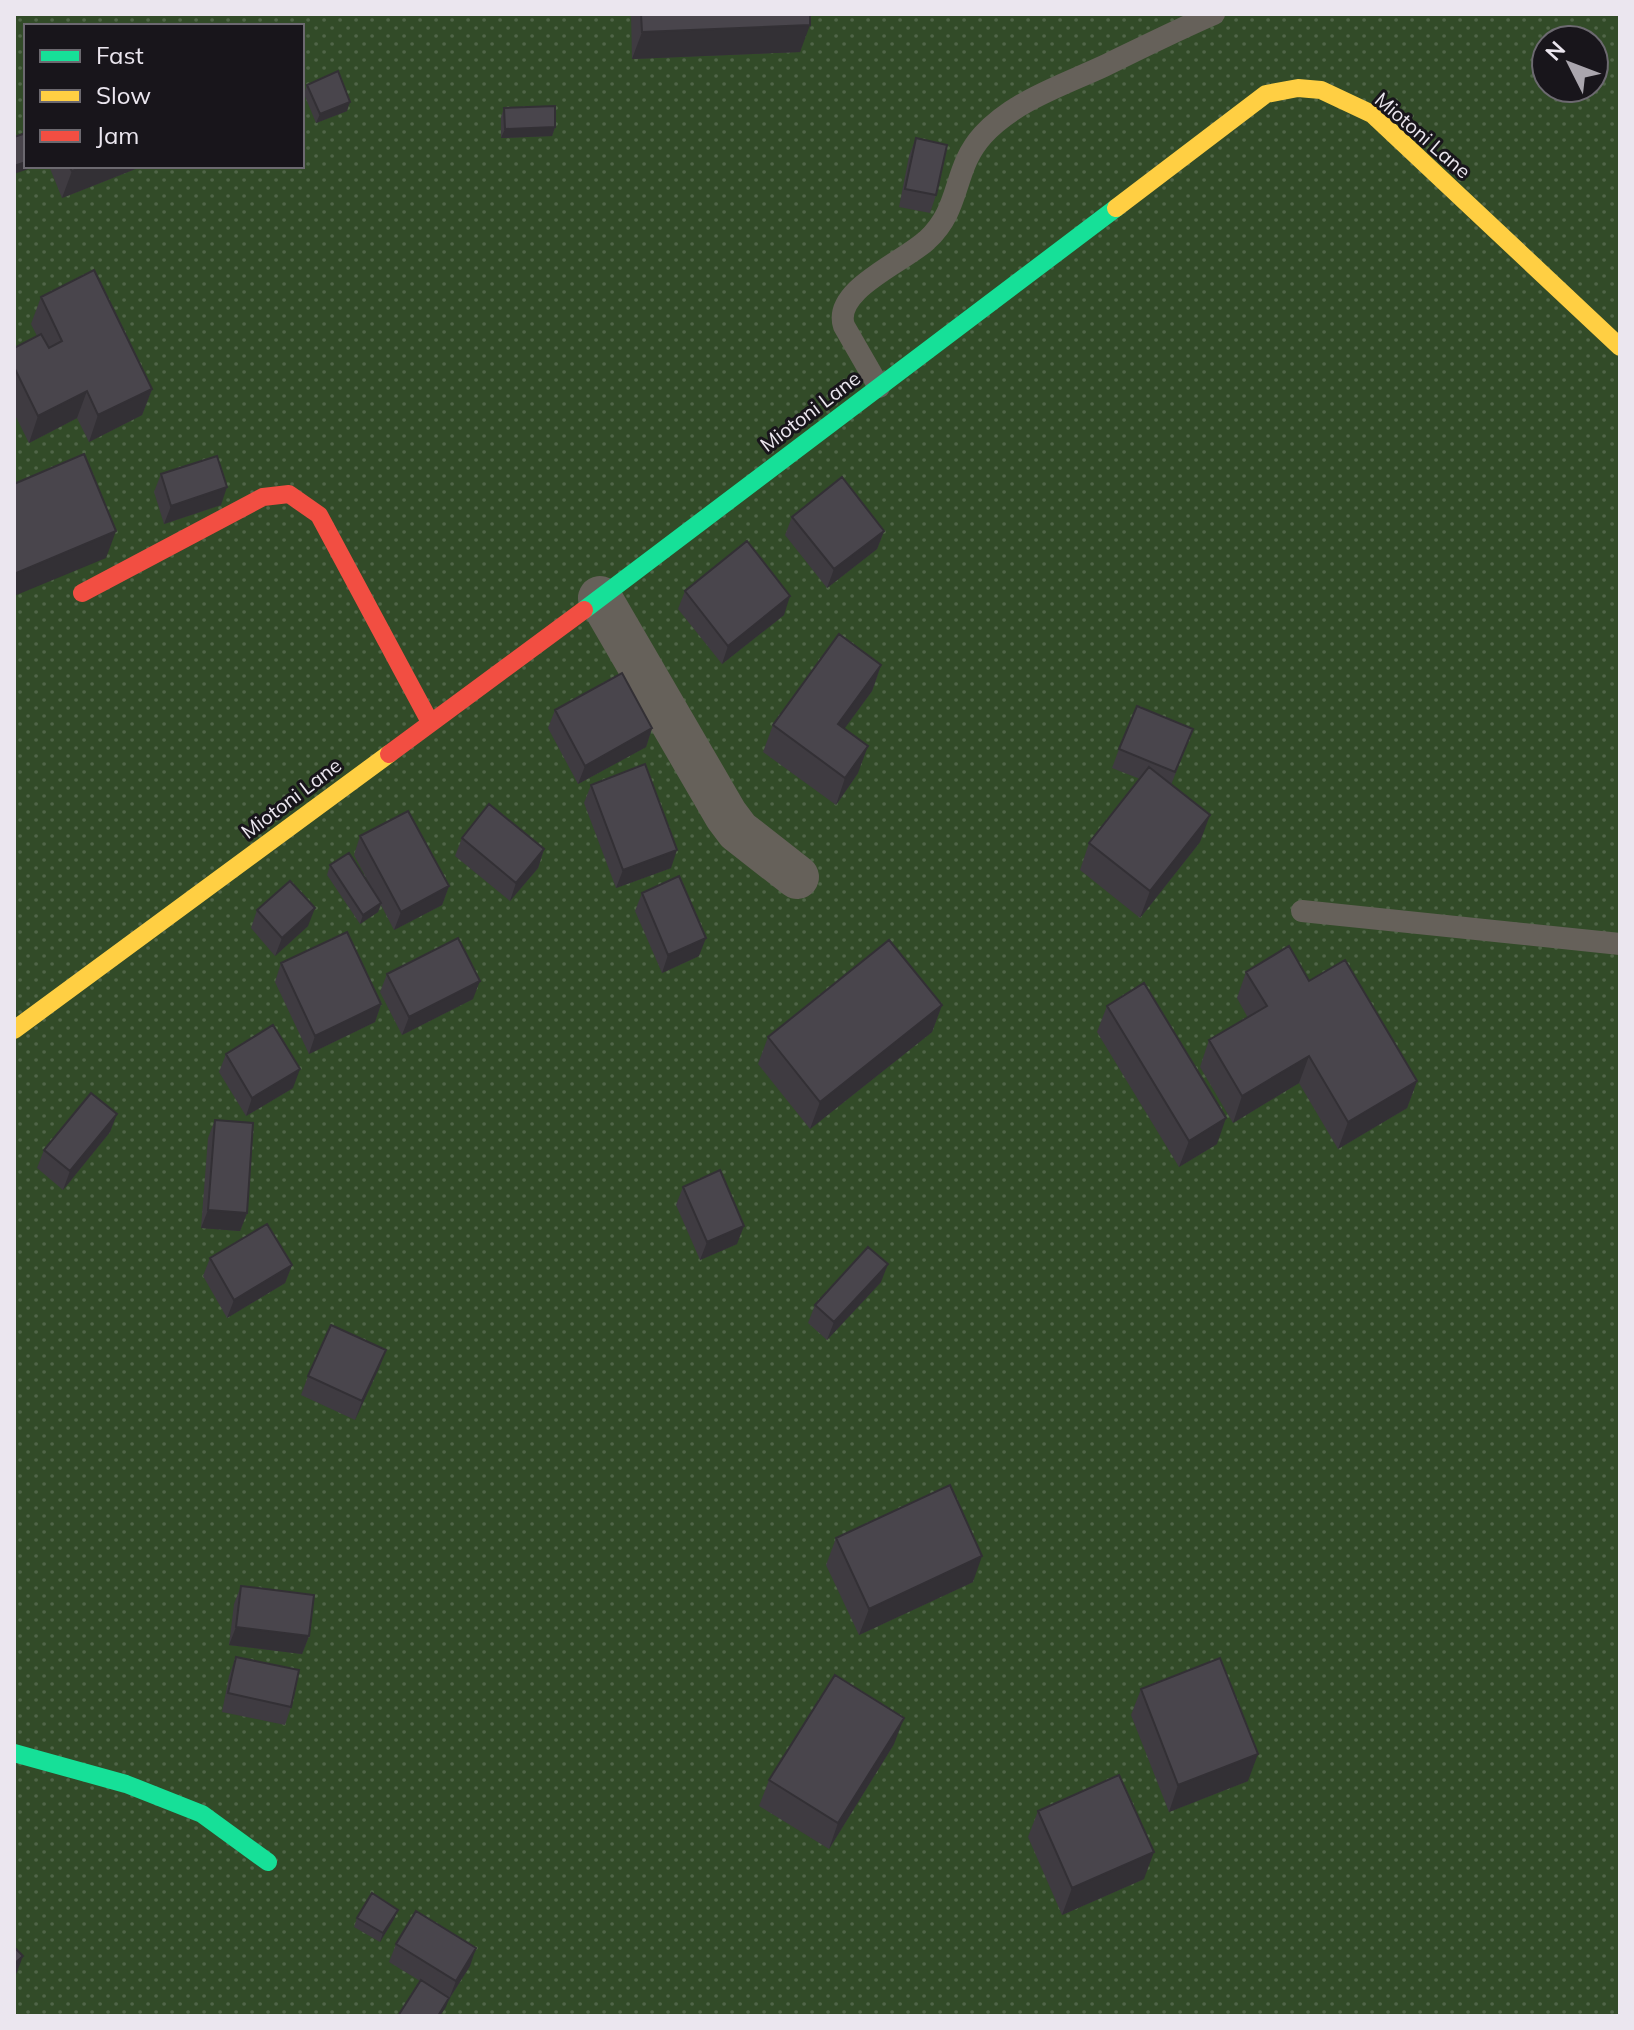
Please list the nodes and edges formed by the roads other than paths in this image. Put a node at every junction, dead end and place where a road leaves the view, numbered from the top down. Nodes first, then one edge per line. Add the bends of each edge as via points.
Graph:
1 (1214, 14) edge
2 (1620, 347) edge
3 (879, 387) junction
4 (82, 593) dead end
5 (600, 598) junction
6 (430, 722) junction
7 (797, 877) dead end
8 (1302, 911) dead end
9 (1620, 944) edge
10 (14, 1030) edge
11 (14, 1753) edge
12 (268, 1862) dead end

1 - 3 lane via 1033,99 982,136 964,161 945,223 844,304 844,326
2 - 3 street, Miotoni Lane via 1372,114 1333,93 1302,85 1266,94
3 - 5 street, Miotoni Lane
4 - 6 street via 263,497 289,494 319,515
5 - 6 street, Miotoni Lane
5 - 7 street via 726,815 738,831
6 - 10 street, Miotoni Lane
8 - 9 lane
11 - 12 street via 126,1784 202,1814

